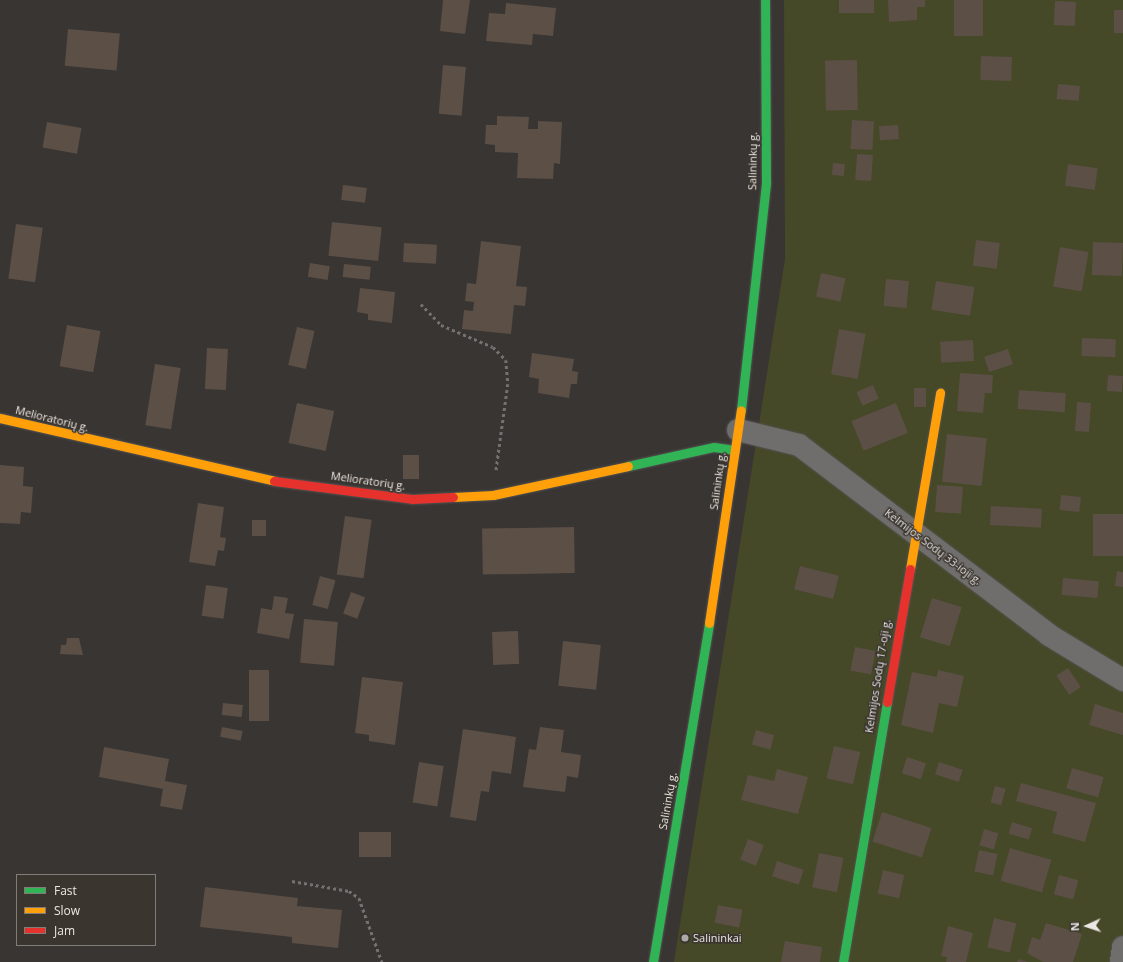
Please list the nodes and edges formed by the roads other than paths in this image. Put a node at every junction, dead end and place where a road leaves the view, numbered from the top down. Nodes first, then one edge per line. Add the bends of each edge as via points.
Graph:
1 (765, 0) edge
2 (940, 394) dead end
3 (0, 418) edge
4 (736, 440) junction
5 (914, 532) junction
6 (1123, 680) edge
7 (1123, 947) edge
8 (653, 962) edge
9 (843, 962) edge
10 (1121, 962) edge

1 - 4 street, Salininkų g. via 763,226
2 - 5 street, Kelmijos Sodų 17-oji g.
3 - 4 street, Melioratorių g. via 262,479 412,499 493,495 570,481
4 - 5 street, Kelmijos Sodų 33-ioji g. via 799,445
4 - 8 street, Salininkų g. via 700,685
5 - 6 street, Kelmijos Sodų 33-ioji g. via 1049,635
5 - 9 street, Kelmijos Sodų 17-oji g.
7 - 10 street

